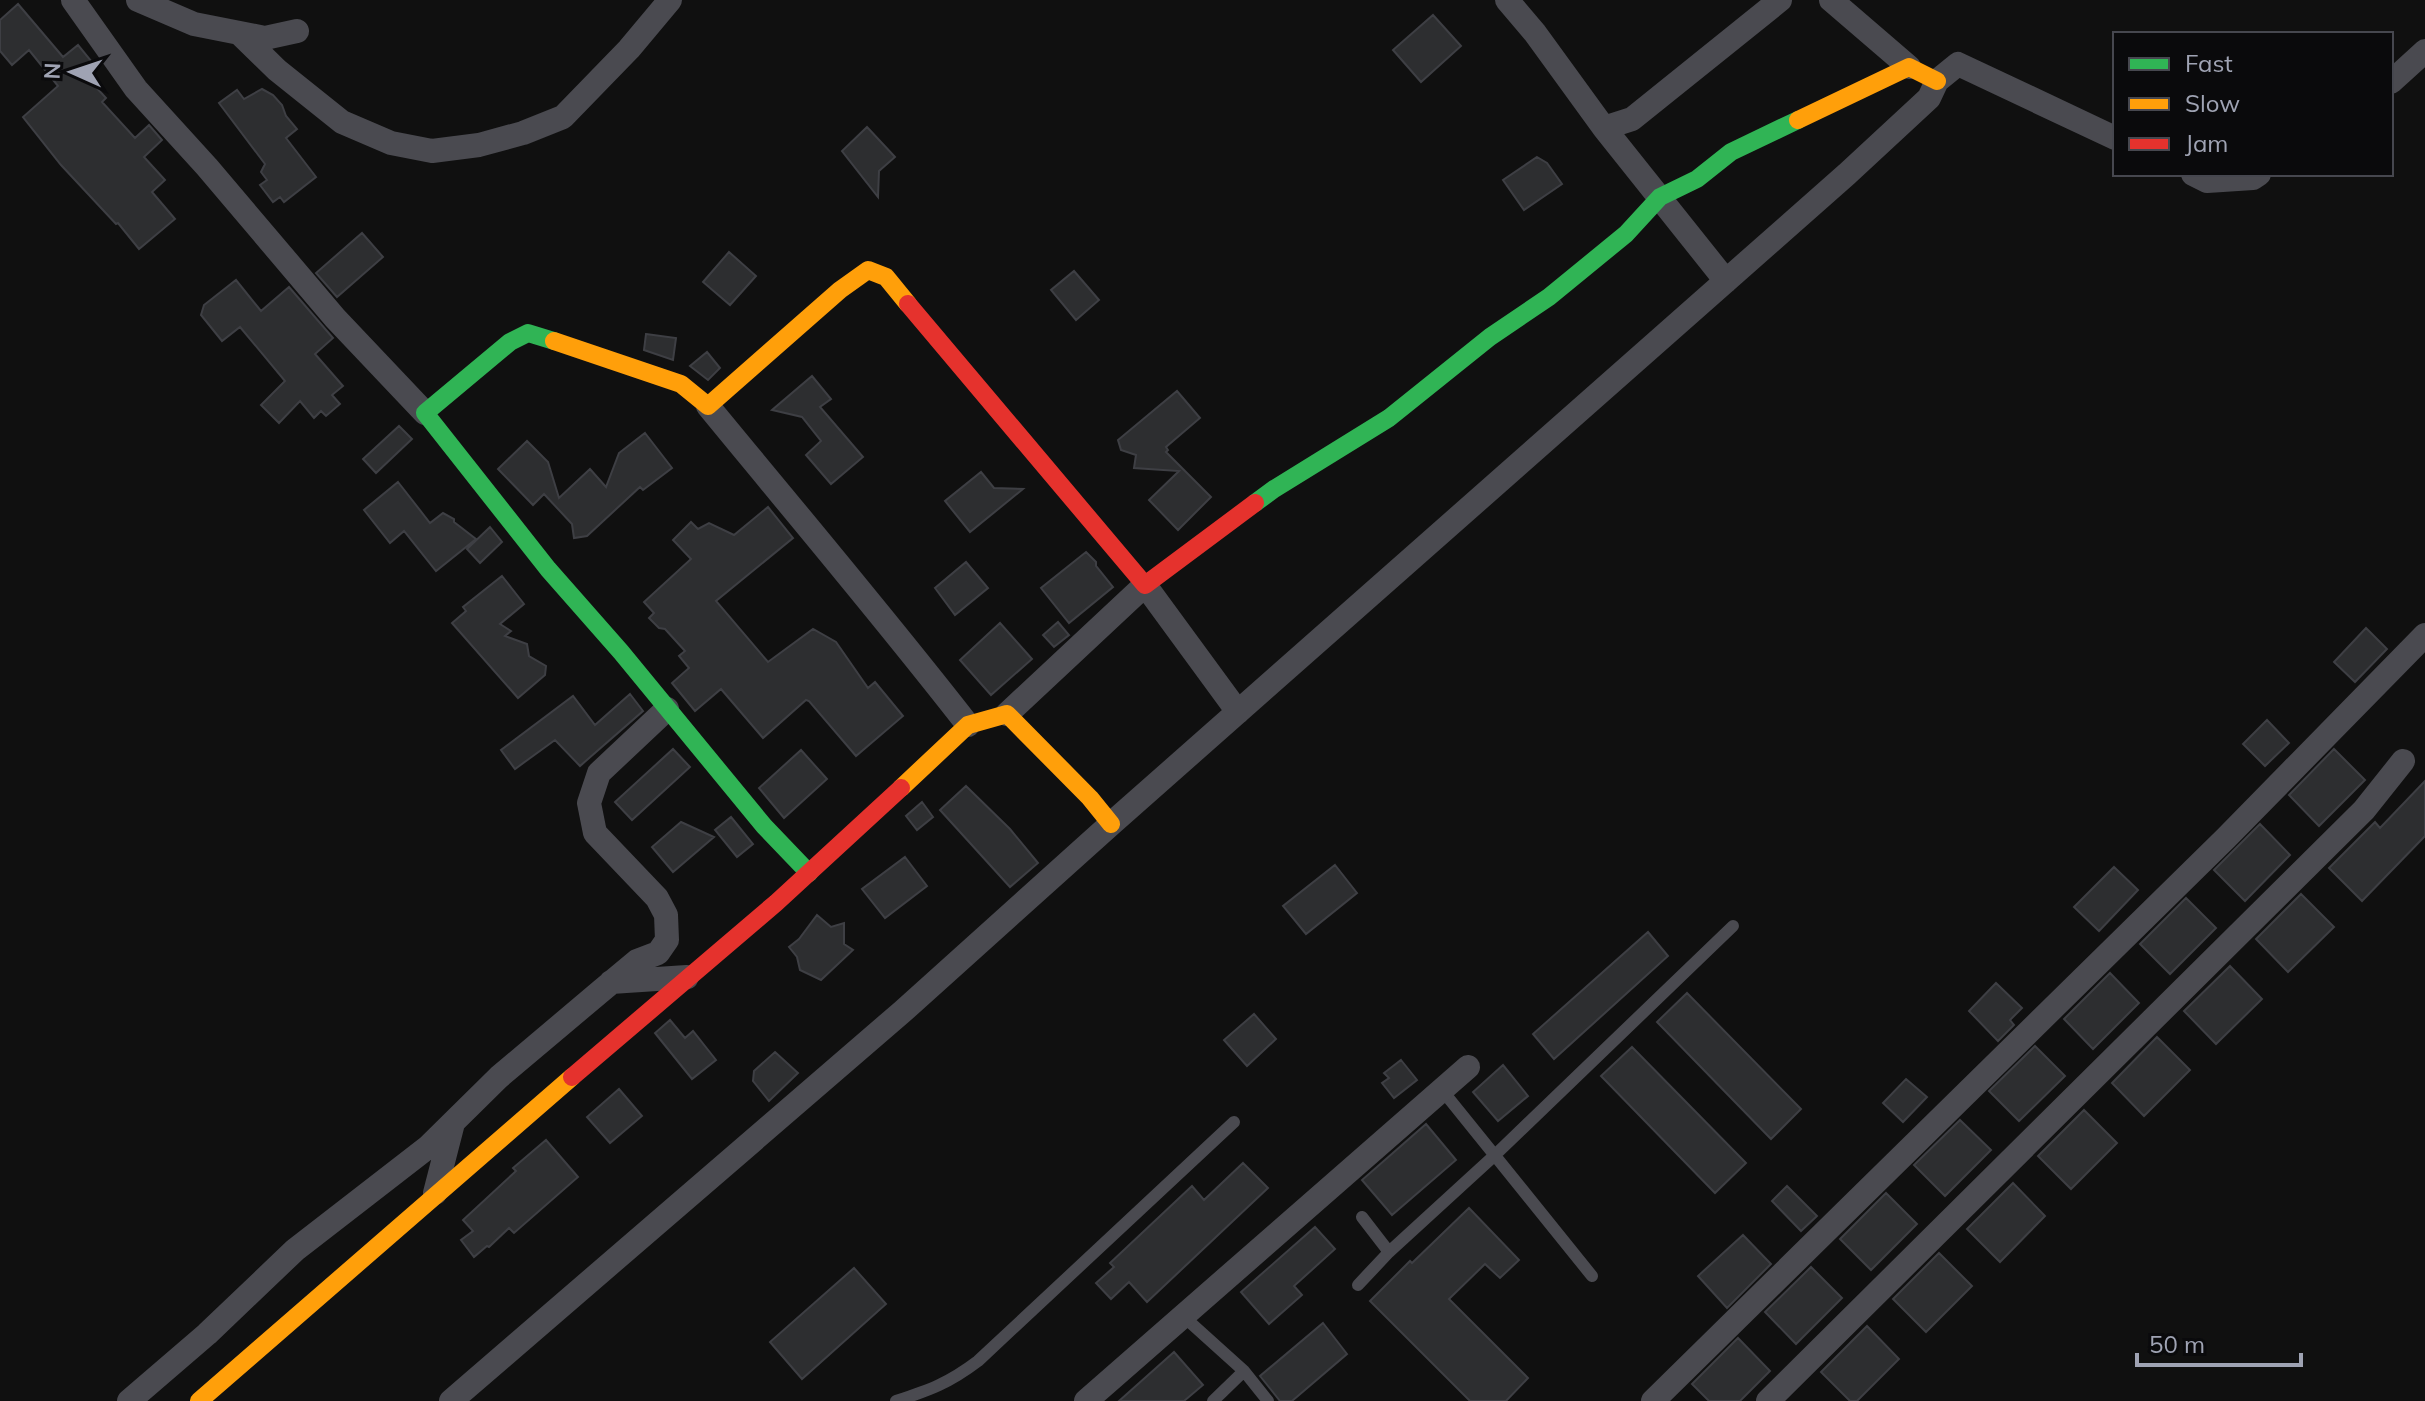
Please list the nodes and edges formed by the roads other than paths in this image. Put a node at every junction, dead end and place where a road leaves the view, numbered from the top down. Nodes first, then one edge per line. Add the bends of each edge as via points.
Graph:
1 (73, 0) edge
2 (670, 0) edge
3 (1507, 0) edge
4 (1780, 0) edge
5 (1831, 0) edge
6 (149, 2) edge
7 (297, 31) dead end
8 (239, 33) junction
9 (2425, 51) edge
10 (1909, 67) junction
11 (2393, 80) edge
12 (1937, 81) junction
13 (1604, 128) junction
14 (2113, 137) edge
15 (2197, 176) edge
16 (2256, 176) edge
17 (1660, 197) junction
18 (1726, 281) junction
19 (708, 406) junction
20 (425, 413) junction
21 (1145, 585) junction
22 (2425, 635) edge
23 (667, 709) junction
24 (1238, 712) junction
25 (1007, 714) junction
26 (968, 725) junction
27 (2403, 761) dead end
28 (1111, 824) junction
29 (809, 873) junction
30 (1733, 926) dead end
31 (687, 977) junction
32 (611, 982) junction
33 (1468, 1067) dead end
34 (1442, 1090) junction
35 (1234, 1122) dead end
36 (453, 1123) junction
37 (1495, 1155) junction
38 (435, 1193) junction
39 (1362, 1217) dead end
40 (1389, 1252) junction
41 (1592, 1276) dead end
42 (1358, 1285) dead end
43 (1183, 1316) junction
44 (1244, 1371) junction
45 (129, 1401) edge
46 (199, 1401) edge
47 (451, 1401) edge
48 (896, 1401) edge
49 (1086, 1401) edge
50 (1213, 1401) edge
51 (1268, 1401) edge
52 (1653, 1401) edge
53 (1768, 1401) edge

1 - 20 street via 136,89
2 - 8 street via 563,117 479,145 432,151 391,143 342,122
3 - 13 street
4 - 13 street via 1632,119
5 - 10 street
6 - 8 street via 194,24
7 - 8 street via 265,38
9 - 11 street
10 - 12 street
10 - 17 street via 1731,152 1697,179
12 - 14 street via 1958,64
12 - 18 street via 1929,98
13 - 17 street
15 - 16 street via 2207,181
17 - 18 street
17 - 21 street via 1626,234 1549,297 1389,418 1274,489
18 - 24 street
19 - 20 street via 681,384 528,333
19 - 21 street via 840,290 868,270 877,273 886,277
19 - 26 street
20 - 23 street
21 - 24 street
21 - 25 street
22 - 52 street
23 - 29 street
23 - 32 street via 599,773 589,803 595,833 657,898 666,915 667,940 658,953 637,961
24 - 28 street
25 - 26 street
25 - 28 street
26 - 29 street
27 - 53 street via 2364,810
28 - 47 street
29 - 31 street
30 - 37 lane
31 - 32 street
31 - 38 street
32 - 36 street
33 - 34 street
34 - 37 lane
34 - 43 street
35 - 48 lane via 978,1361 943,1385
36 - 38 street
36 - 45 street via 295,1250
37 - 40 lane
37 - 41 lane
38 - 46 street
39 - 40 lane
40 - 42 lane
43 - 44 lane
43 - 49 street
44 - 50 lane
44 - 51 lane

